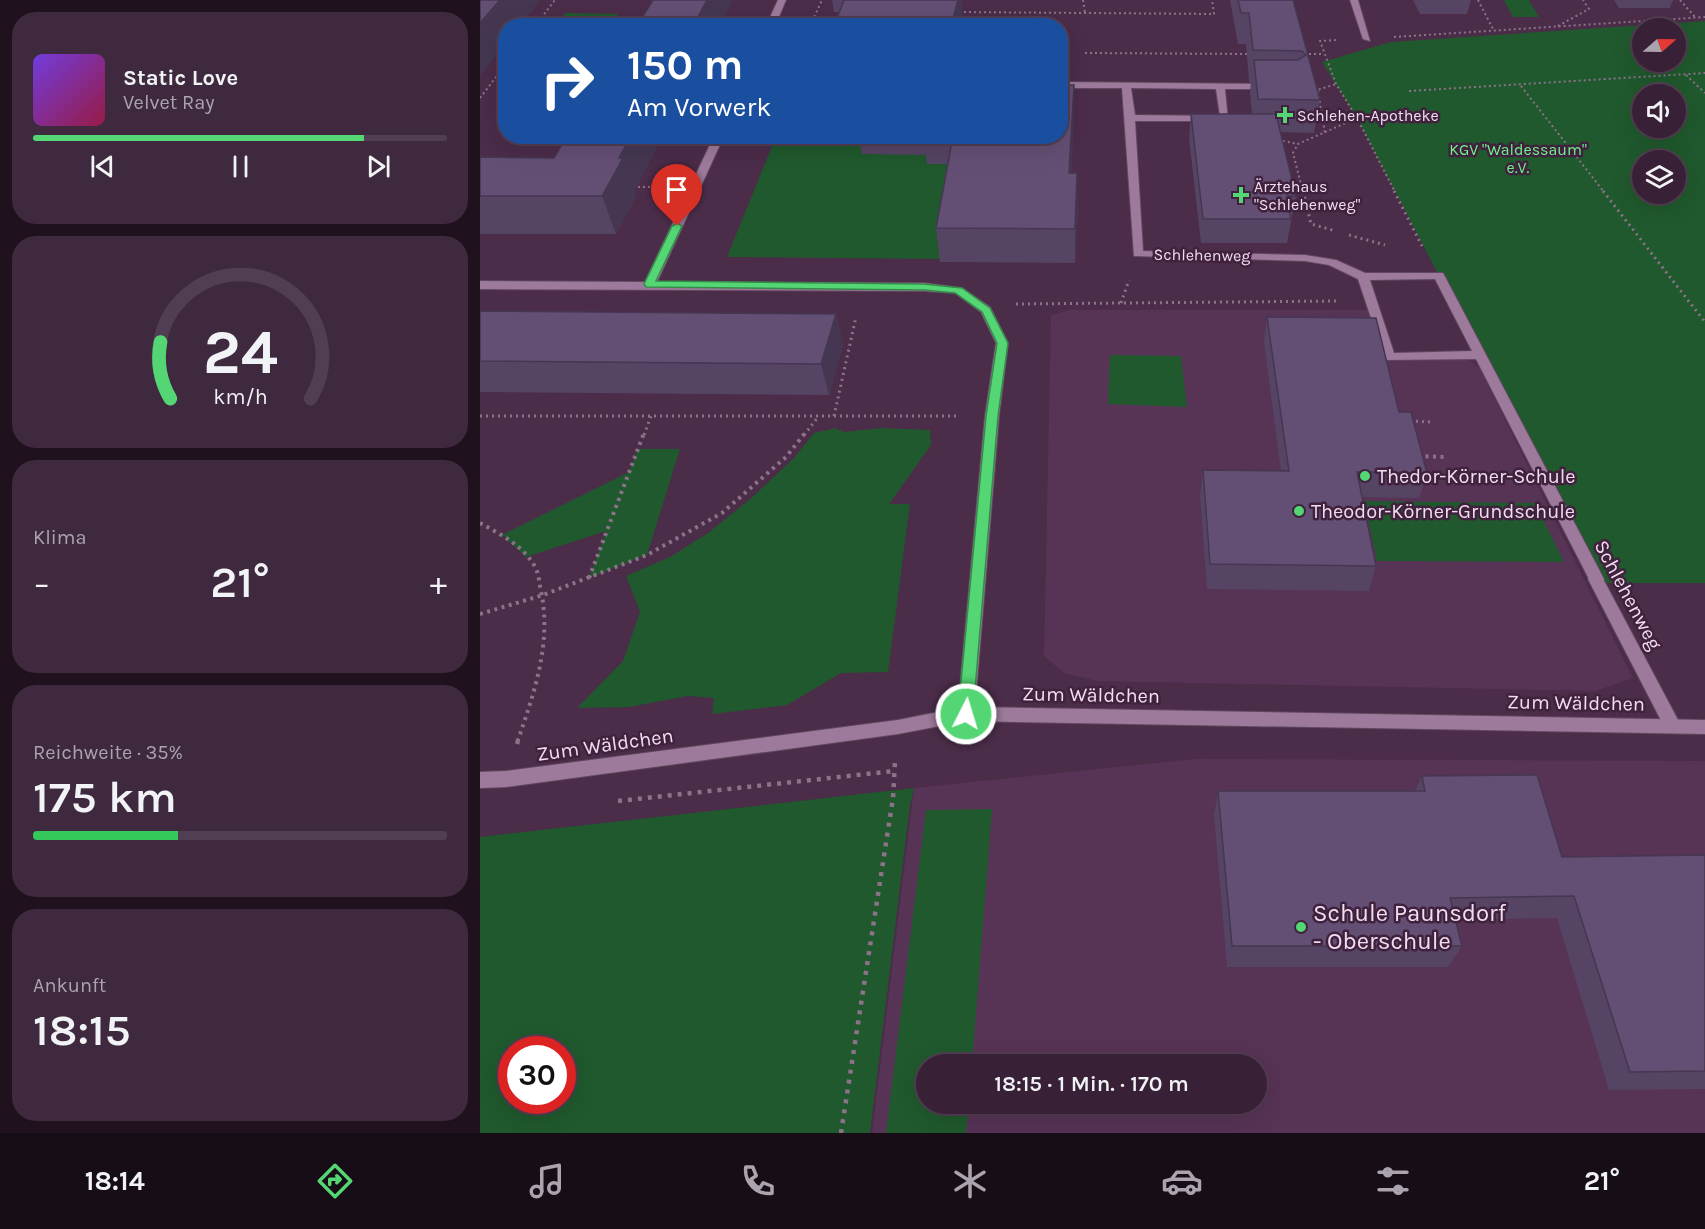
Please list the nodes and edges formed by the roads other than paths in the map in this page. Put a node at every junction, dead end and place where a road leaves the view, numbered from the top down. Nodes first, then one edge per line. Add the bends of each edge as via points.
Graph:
1 (782, 0) edge
2 (1354, 0) edge
3 (774, 18) edge
4 (1367, 39) road end
5 (1068, 85) edge
6 (1126, 85) junction
7 (1220, 86) junction
8 (1294, 87) edge
9 (1130, 118) junction
10 (715, 144) edge
11 (1363, 278) junction
12 (650, 284) junction
13 (480, 285) edge
14 (1481, 356) junction
15 (966, 714) junction
16 (1672, 725) junction
17 (1705, 727) edge
18 (480, 780) edge

1 - 3 street
2 - 4 street
5 - 6 street
6 - 7 street
6 - 9 street, Schlehenweg
7 - 8 street
7 - 9 street via 1225,119
9 - 11 street, Schlehenweg via 1138,254 1305,258 1332,262
10 - 12 street
11 - 14 street, Schlehenweg via 1439,275
11 - 14 street via 1389,357
12 - 13 street
12 - 15 street via 924,287 958,290 986,310 1002,343
14 - 16 street, Schlehenweg
15 - 16 street, Zum Wäldchen
15 - 18 street, Zum Wäldchen via 898,727
16 - 17 street, Zum Wäldchen

